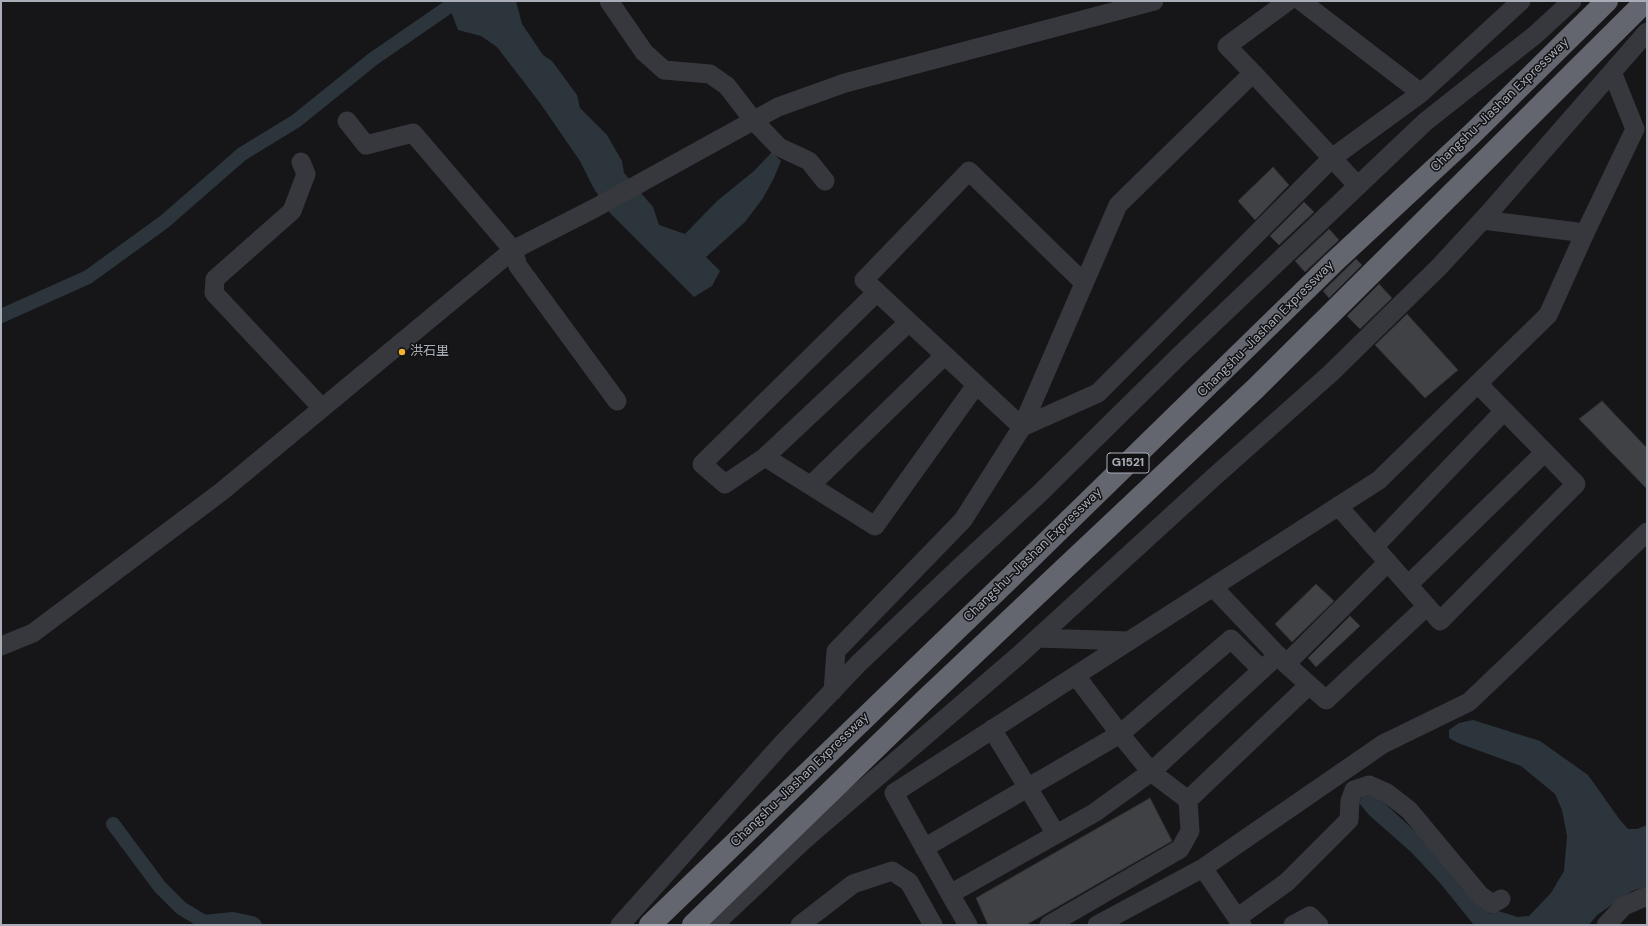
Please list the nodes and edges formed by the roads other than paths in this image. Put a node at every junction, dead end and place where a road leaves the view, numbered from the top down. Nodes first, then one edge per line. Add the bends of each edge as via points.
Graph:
1 (609, 1) edge
2 (1154, 1) edge
3 (1288, 1) edge
4 (1301, 1) edge
5 (1521, 1) edge
6 (1572, 1) edge
7 (1607, 1) edge
8 (1646, 1) edge
9 (1647, 32) edge
10 (1612, 72) junction
11 (1252, 73) junction
12 (1421, 93) junction
13 (347, 121) dead end
14 (754, 122) junction
15 (1332, 158) junction
16 (301, 162) dead end
17 (825, 181) dead end
18 (1358, 186) junction
19 (1483, 220) junction
20 (1585, 233) junction
21 (513, 250) junction
22 (1084, 283) junction
23 (877, 292) junction
24 (909, 322) junction
25 (945, 355) junction
26 (976, 384) junction
27 (1478, 384) junction
28 (617, 401) dead end
29 (322, 408) junction
30 (1504, 411) junction
31 (1022, 427) junction
32 (1545, 452) junction
33 (765, 457) junction
34 (811, 485) junction
35 (1338, 506) junction
36 (1647, 532) edge
37 (1374, 547) junction
38 (1388, 562) junction
39 (1408, 585) junction
40 (1212, 587) junction
41 (1427, 606) junction
42 (1038, 638) junction
43 (1129, 641) junction
44 (1, 646) edge
45 (1282, 660) junction
46 (1262, 670) junction
47 (1076, 676) junction
48 (1309, 685) junction
49 (833, 691) junction
50 (992, 729) junction
51 (1120, 734) junction
52 (1151, 772) junction
53 (1188, 800) junction
54 (1056, 834) junction
55 (924, 848) junction
56 (1203, 868) junction
57 (950, 894) junction
58 (1647, 896) edge
59 (1501, 899) dead end
60 (1239, 922) edge
61 (620, 925) edge
62 (650, 925) edge
63 (693, 925) edge
64 (714, 925) edge
65 (800, 925) edge
66 (933, 925) edge
67 (968, 925) edge
68 (1049, 925) edge
69 (1097, 925) edge
70 (1293, 925) edge
71 (1319, 925) edge
72 (1606, 925) edge

1 - 14 street via 644,52 664,70 710,74 727,86
2 - 14 street via 846,84 778,107
3 - 11 street via 1227,46
4 - 12 street
5 - 12 street
6 - 18 street via 1535,35 1425,122
7 - 62 highway, Changshu-Jiashan Expressway / G1521
8 - 63 highway, G1521 via 1256,388
9 - 10 street
10 - 19 street
10 - 20 street via 1635,129
11 - 15 street
11 - 22 street via 1118,205
12 - 15 street
13 - 21 street via 366,145 413,133
14 - 17 street via 779,147 809,160
14 - 21 street
15 - 18 street
15 - 31 street via 1098,393
16 - 29 street via 306,174 292,211 215,279 214,293
18 - 49 street via 1180,355 1045,489 859,663
19 - 20 street
19 - 42 street via 1332,373
20 - 27 street via 1548,315
21 - 28 street via 518,266
21 - 29 street
22 - 23 street via 970,171 864,280
22 - 31 street
23 - 24 street
23 - 33 street via 702,464 725,484
24 - 25 street
24 - 33 street
25 - 26 street
25 - 34 street
26 - 31 street
26 - 34 street via 875,526
27 - 30 street
27 - 35 street via 1379,480
29 - 44 street via 221,492 33,633
30 - 32 street
30 - 37 street
31 - 49 street via 963,520 836,651
32 - 39 street
32 - 41 street via 1576,484 1440,621
33 - 34 street
35 - 37 street
35 - 40 street
36 - 56 street via 1469,702 1383,744
37 - 38 street
38 - 39 street
38 - 45 street
39 - 41 street
40 - 43 street
40 - 45 street
41 - 48 street via 1326,700
42 - 43 street
42 - 64 street via 804,840
43 - 47 street
45 - 46 street
45 - 48 street
46 - 51 street via 1231,639
46 - 52 street
47 - 50 street
47 - 51 street
48 - 53 street
49 - 61 street via 780,746
50 - 54 street
50 - 55 street via 894,793
51 - 52 street
51 - 55 street
52 - 53 street
52 - 54 street via 1094,813
53 - 68 street via 1190,831 1180,849
54 - 57 street
55 - 57 street
56 - 60 street
56 - 69 street
57 - 67 street
58 - 72 street via 1624,906
59 - 60 street via 1492,904 1480,895 1409,810 1387,793 1369,785 1354,790 1350,801 1349,820 1287,882
65 - 66 street via 853,884 892,871 909,882
70 - 71 street via 1310,916

